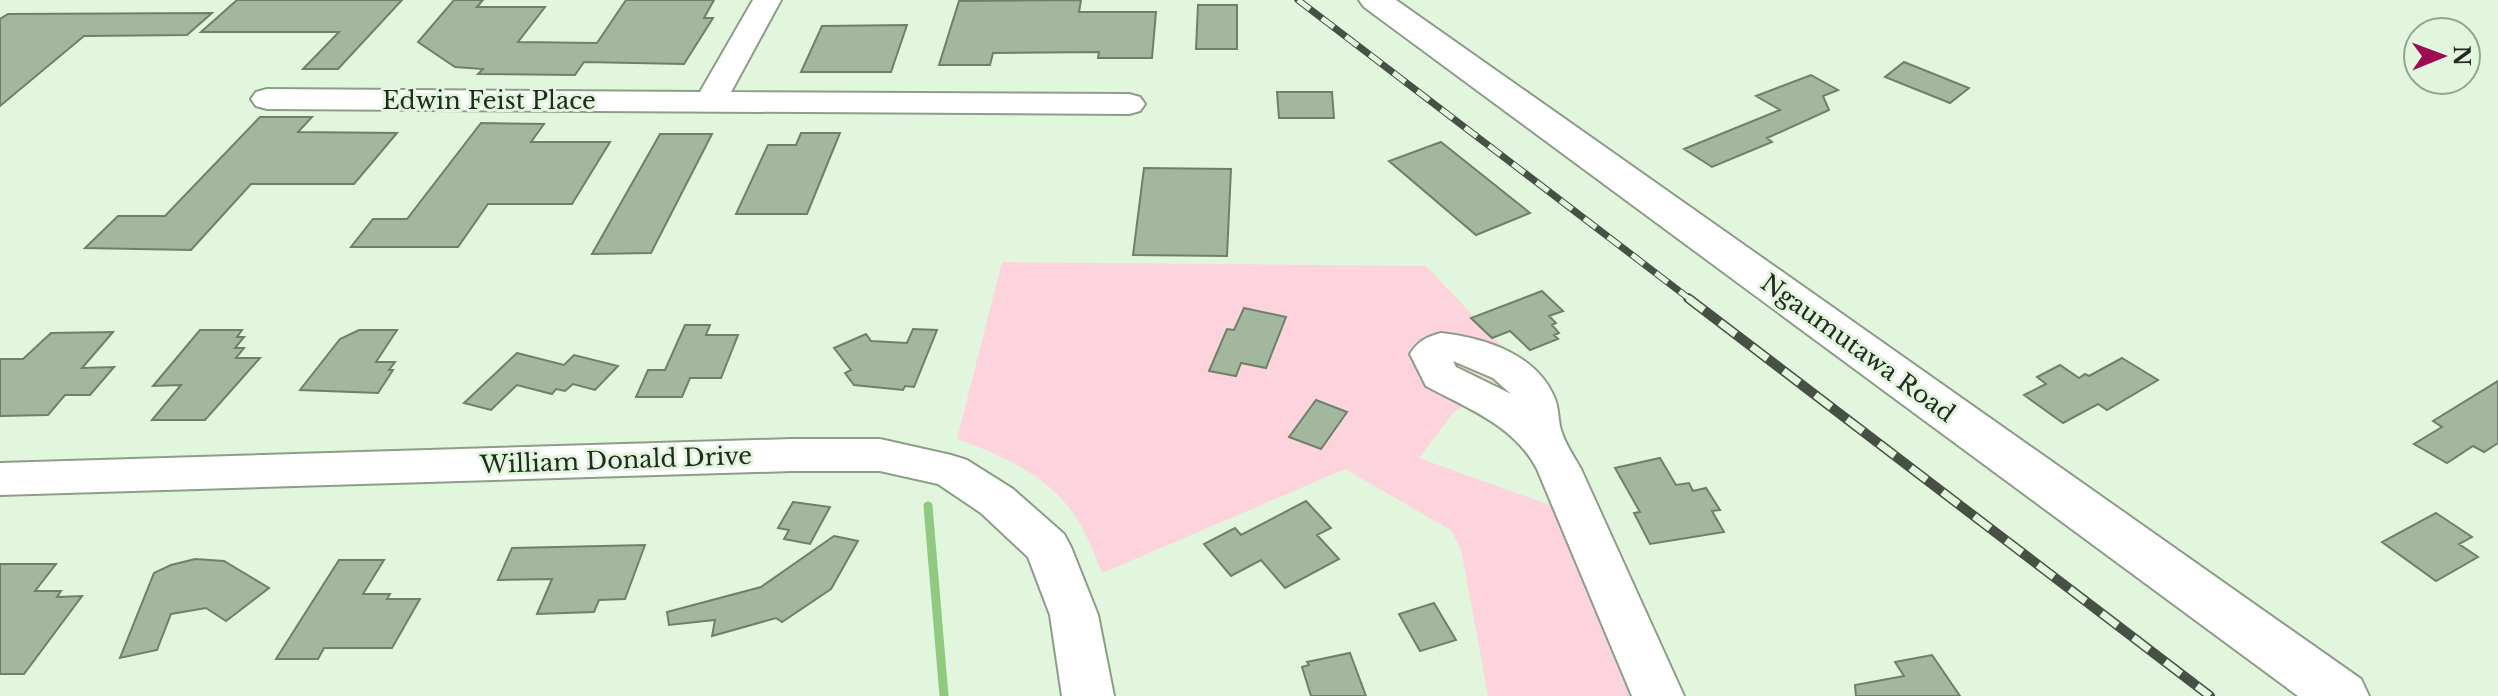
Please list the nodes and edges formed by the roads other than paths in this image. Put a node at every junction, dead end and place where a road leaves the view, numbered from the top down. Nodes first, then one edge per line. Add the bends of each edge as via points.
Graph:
1 (767, 0) edge
2 (1375, 0) edge
3 (267, 99) dead end
4 (710, 102) junction
5 (1129, 104) dead end
6 (1542, 436) dead end
7 (0, 479) edge
8 (1088, 696) edge
9 (1658, 696) edge
10 (2341, 696) edge

1 - 4 street
2 - 10 main road, Ngaumutawa Road
3 - 4 street, Edwin Feist Place
4 - 5 street, Edwin Feist Place
6 - 9 street
7 - 8 street, William Donald Drive via 880,455 951,471 997,501 1048,547 1074,615

